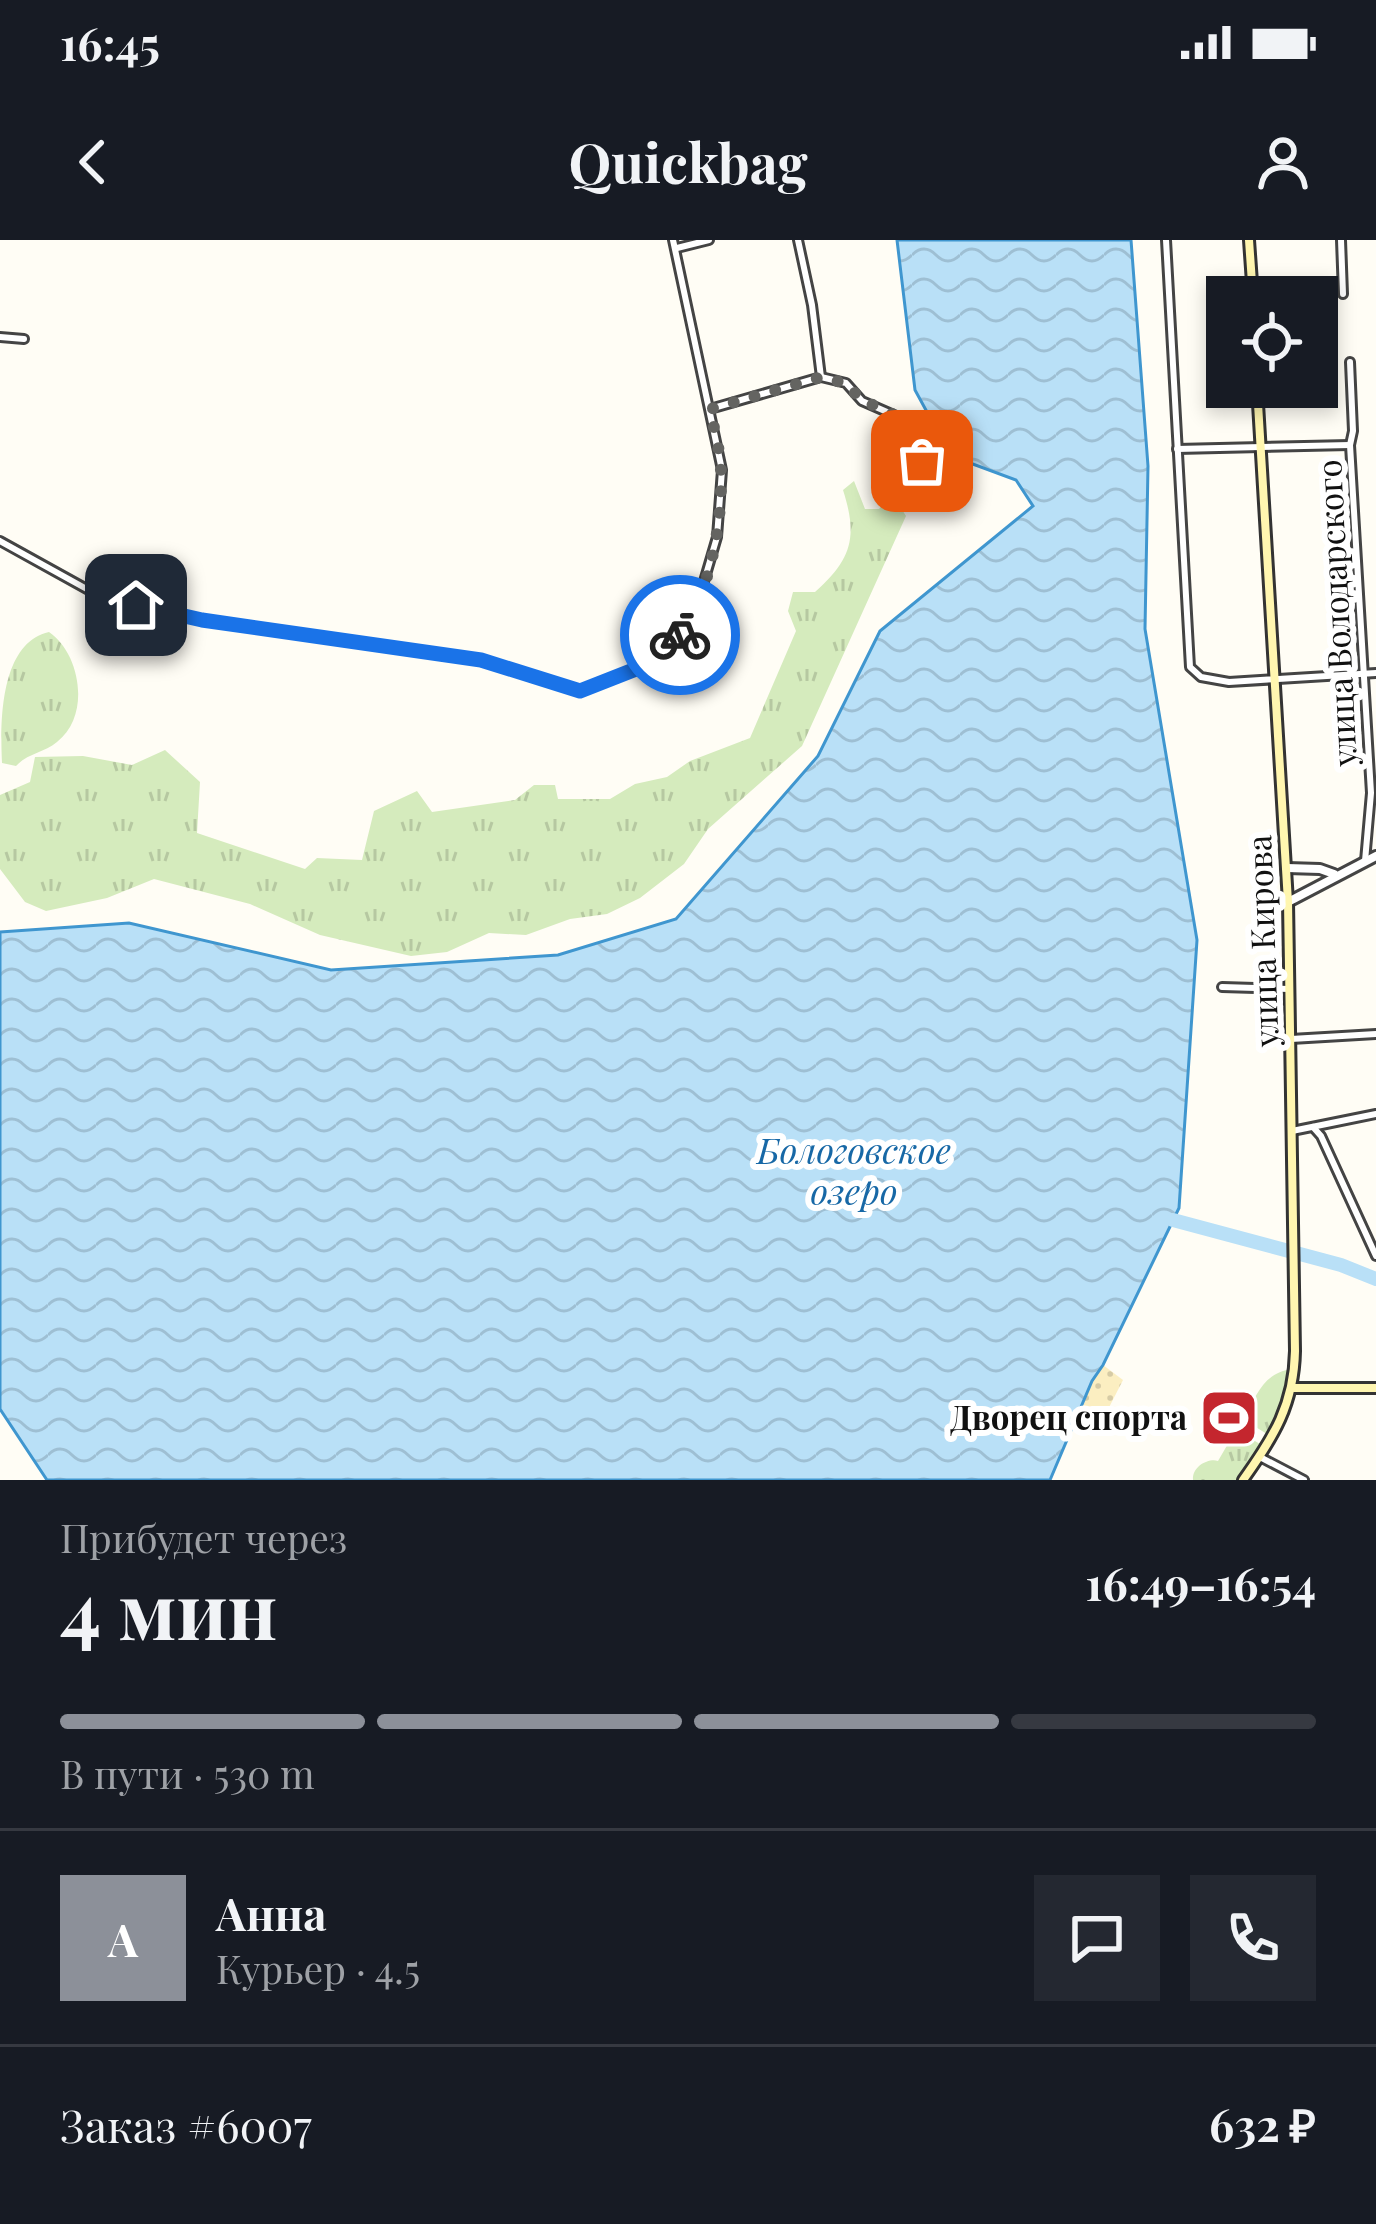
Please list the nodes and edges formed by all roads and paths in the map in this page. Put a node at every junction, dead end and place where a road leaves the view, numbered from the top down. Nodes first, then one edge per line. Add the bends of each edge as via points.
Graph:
1 (709, 240) edge
2 (798, 240) edge
3 (1166, 240) edge
4 (1249, 240) edge
5 (1340, 240) edge
6 (674, 244) edge
7 (1252, 276) edge
8 (1343, 294) dead end
9 (0, 337) edge
10 (24, 339) dead end
11 (1349, 362) dead end
12 (821, 377) junction
13 (1258, 408) edge
14 (710, 409) junction
15 (1350, 445) junction
16 (1260, 448) junction
17 (1177, 449) junction
18 (922, 461) dead end
19 (0, 541) edge
20 (1376, 673) edge
21 (1364, 674) junction
22 (1276, 679) junction
23 (1376, 856) edge
24 (1365, 861) junction
25 (1287, 868) junction
26 (1335, 875) junction
27 (1288, 902) junction
28 (1222, 987) dead end
29 (1290, 989) junction
30 (1376, 1034) edge
31 (1291, 1040) junction
32 (1376, 1114) edge
33 (1313, 1127) junction
34 (1292, 1131) junction
35 (1376, 1256) edge
36 (1294, 1388) junction
37 (1376, 1388) edge
38 (1260, 1456) junction
39 (1243, 1480) edge
40 (1304, 1480) edge

1 - 6 street
2 - 12 street
3 - 17 street
4 - 7 main road
5 - 8 street
6 - 14 street
9 - 10 street
11 - 15 street, улица Володарского
12 - 14 street
12 - 18 street via 903,419
13 - 16 main road, улица Кирова
14 - 19 street via 722,470 717,537 695,612 664,658 580,691 481,660 103,598
15 - 16 street
15 - 21 street, улица Володарского
16 - 17 street
16 - 22 main road, улица Кирова
17 - 22 street via 1190,667 1211,680
20 - 21 street
21 - 22 street
21 - 24 street, улица Володарского via 1371,793
22 - 25 main road, улица Кирова
23 - 24 street
24 - 26 street
25 - 26 street
25 - 27 main road, улица Кирова
26 - 27 street
27 - 29 main road, улица Кирова
28 - 29 street
29 - 31 main road, улица Кирова
30 - 31 street
31 - 34 main road, улица Кирова
32 - 33 street
33 - 34 street
33 - 35 street
34 - 36 main road, улица Кирова
36 - 37 main road
36 - 38 main road, улица Кирова
38 - 39 main road, улица Кирова
38 - 40 street

